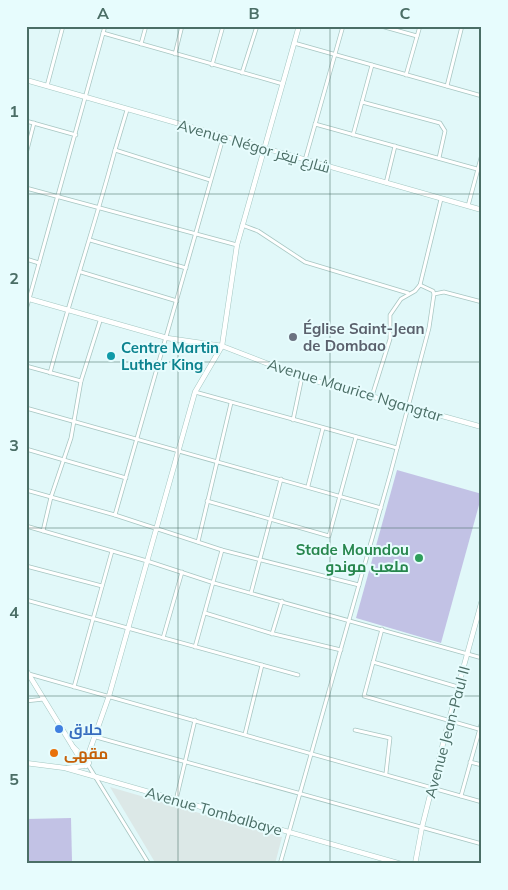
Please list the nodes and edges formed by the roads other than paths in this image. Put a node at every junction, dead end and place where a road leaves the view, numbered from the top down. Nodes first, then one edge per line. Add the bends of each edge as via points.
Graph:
1 (63, 26) edge
2 (105, 26) edge
3 (146, 26) edge
4 (182, 26) edge
5 (223, 26) edge
6 (257, 26) edge
7 (299, 26) edge
8 (343, 26) edge
9 (382, 26) edge
10 (420, 26) edge
11 (462, 26) edge
12 (103, 34) junction
13 (417, 36) junction
14 (294, 43) junction
15 (141, 44) junction
16 (175, 54) junction
17 (335, 55) junction
18 (212, 65) junction
19 (372, 65) junction
20 (242, 73) junction
21 (406, 74) junction
22 (26, 80) edge
23 (283, 84) junction
24 (47, 86) junction
25 (447, 86) junction
26 (482, 96) edge
27 (86, 98) junction
28 (362, 102) junction
29 (127, 110) junction
30 (26, 121) edge
31 (34, 123) junction
32 (315, 124) junction
33 (76, 135) junction
34 (353, 135) junction
35 (223, 138) junction
36 (395, 146) junction
37 (264, 149) junction
38 (115, 150) junction
39 (26, 154) edge
40 (482, 154) edge
41 (439, 158) junction
42 (305, 161) junction
43 (477, 169) junction
44 (210, 180) junction
45 (386, 183) junction
46 (26, 188) edge
47 (59, 197) junction
48 (441, 199) junction
49 (468, 206) junction
50 (99, 208) junction
51 (482, 210) edge
52 (242, 225) junction
53 (196, 233) junction
54 (90, 240) junction
55 (237, 245) junction
56 (26, 258) edge
57 (39, 262) junction
58 (186, 268) junction
59 (81, 272) junction
60 (420, 284) junction
61 (408, 293) junction
62 (434, 294) junction
63 (28, 298) edge
64 (177, 301) junction
65 (482, 302) edge
66 (26, 310) edge
67 (67, 311) junction
68 (100, 320) junction
69 (166, 338) junction
70 (222, 346) junction
71 (26, 366) edge
72 (50, 373) junction
73 (302, 377) junction
74 (81, 381) junction
75 (195, 392) junction
76 (372, 396) junction
77 (231, 403) junction
78 (408, 406) junction
79 (26, 408) edge
80 (74, 420) junction
81 (293, 420) junction
82 (482, 427) edge
83 (323, 428) junction
84 (356, 437) junction
85 (138, 438) junction
86 (397, 448) junction
87 (26, 449) edge
88 (178, 451) junction
89 (64, 459) junction
90 (217, 462) junction
91 (126, 478) junction
92 (281, 479) junction
93 (308, 486) junction
94 (26, 490) edge
95 (340, 496) junction
96 (51, 497) junction
97 (207, 502) junction
98 (381, 508) junction
99 (115, 515) junction
100 (271, 520) junction
101 (26, 526) edge
102 (156, 529) junction
103 (43, 531) junction
104 (198, 542) junction
105 (112, 550) junction
106 (222, 550) junction
107 (261, 558) junction
108 (147, 561) junction
109 (26, 566) edge
110 (182, 572) junction
111 (214, 583) junction
112 (359, 585) junction
113 (102, 586) junction
114 (251, 593) junction
115 (26, 600) edge
116 (482, 600) edge
117 (282, 601) junction
118 (205, 613) junction
119 (93, 619) junction
120 (349, 620) junction
121 (128, 629) junction
122 (382, 629) junction
123 (272, 634) junction
124 (163, 638) junction
125 (195, 647) junction
126 (340, 650) junction
127 (467, 654) junction
128 (482, 658) edge
129 (373, 662) junction
130 (262, 665) junction
131 (27, 672) edge
132 (298, 675) dead end
133 (74, 687) junction
134 (458, 687) junction
135 (109, 696) junction
136 (44, 699) junction
137 (26, 701) edge
138 (195, 720) junction
139 (448, 720) junction
140 (482, 721) edge
141 (355, 730) dead end
142 (481, 730) edge
143 (245, 734) junction
144 (96, 737) junction
145 (312, 752) junction
146 (84, 761) junction
147 (186, 762) junction
148 (470, 762) junction
149 (26, 763) edge
150 (482, 765) edge
151 (67, 768) junction
152 (386, 773) junction
153 (96, 778) junction
154 (434, 786) junction
155 (300, 793) junction
156 (461, 796) junction
157 (176, 800) junction
158 (482, 802) edge
159 (422, 827) junction
160 (288, 833) junction
161 (482, 844) edge
162 (149, 864) edge
163 (280, 864) edge
164 (401, 864) edge
165 (415, 864) edge

1 - 24 street
2 - 12 street
3 - 15 street
4 - 16 street
5 - 18 street
6 - 20 street
7 - 14 street
8 - 17 street
9 - 13 street
10 - 13 street
11 - 25 street
12 - 15 street
12 - 27 street
13 - 21 street
14 - 17 street
14 - 23 street
15 - 16 street
16 - 18 street
17 - 19 street
17 - 32 street
18 - 20 street
19 - 21 street
19 - 28 street
20 - 23 street
21 - 25 street
22 - 24 street, Avenue Négor شارع نيغر
23 - 37 street
24 - 27 street, Avenue Négor شارع نيغر
25 - 26 street
27 - 29 street, Avenue Négor شارع نيغر
27 - 33 street
28 - 34 street
28 - 41 street via 444,126
29 - 35 street, Avenue Négor شارع نيغر
29 - 38 street
30 - 31 street
31 - 33 street
31 - 39 street
32 - 34 street
32 - 42 street
33 - 47 street
34 - 36 street
35 - 37 street, Avenue Négor شارع نيغر
35 - 44 street
36 - 41 street
36 - 45 street
37 - 42 street, Avenue Négor شارع نيغر
37 - 52 street
38 - 44 street
38 - 50 street
40 - 43 street
41 - 43 street
42 - 45 street, Avenue Négor شارع نيغر
43 - 49 street
44 - 53 street
45 - 48 street, Avenue Négor شارع نيغر
46 - 47 street
47 - 50 street
47 - 57 street
48 - 49 street, Avenue Négor شارع نيغر
48 - 60 street
49 - 51 street, Avenue Négor شارع نيغر
50 - 53 street
50 - 54 street
52 - 55 street
52 - 61 street via 258,231 305,262
53 - 55 street
53 - 58 street
54 - 58 street
54 - 59 street
55 - 70 street
56 - 57 street
57 - 63 street
58 - 64 street
59 - 64 street
59 - 67 street
60 - 61 street via 415,291
60 - 62 street via 433,290
61 - 76 street via 390,315 390,339
62 - 65 street via 444,292
62 - 78 street via 429,328
63 - 66 street
63 - 67 street, Avenue Maurice Ngangtar
64 - 69 street
67 - 68 street, Avenue Maurice Ngangtar
67 - 72 street
68 - 69 street, Avenue Maurice Ngangtar
68 - 74 street
69 - 70 street, Avenue Maurice Ngangtar
69 - 85 street
70 - 73 street, Avenue Maurice Ngangtar
70 - 75 street
71 - 72 street
72 - 74 street
73 - 76 street, Avenue Maurice Ngangtar
73 - 81 street
74 - 80 street
75 - 77 street
75 - 88 street
76 - 78 street, Avenue Maurice Ngangtar
77 - 81 street
77 - 90 street
78 - 82 street, Avenue Maurice Ngangtar
78 - 86 street
79 - 80 street
80 - 85 street
80 - 89 street
81 - 83 street
83 - 84 street
83 - 93 street
84 - 86 street
84 - 95 street
85 - 88 street
85 - 91 street
86 - 98 street
87 - 89 street
88 - 90 street
88 - 102 street
89 - 91 street
89 - 96 street
90 - 92 street
90 - 97 street
91 - 99 street
92 - 93 street
92 - 100 street
93 - 95 street
94 - 96 street
95 - 98 street
95 - 100 street via 329,536
96 - 99 street
96 - 103 street
97 - 100 street
97 - 104 street
98 - 112 street
99 - 102 street
100 - 107 street
101 - 103 street
102 - 104 street
102 - 108 street
103 - 105 street
104 - 106 street
105 - 108 street
105 - 113 street
106 - 107 street
106 - 111 street
107 - 112 street
107 - 114 street
108 - 110 street
108 - 121 street
109 - 113 street
110 - 111 street
110 - 124 street
111 - 114 street
111 - 118 street
112 - 120 street
113 - 119 street
114 - 117 street
115 - 119 street
116 - 127 street, Avenue Jean-Paul II
117 - 120 street
117 - 123 street
118 - 123 street
118 - 125 street
119 - 121 street
119 - 133 street
120 - 122 street
120 - 126 street
121 - 124 street
121 - 135 street
122 - 127 street
122 - 129 street
123 - 126 street
124 - 125 street
125 - 130 street
126 - 145 street
127 - 128 street
127 - 134 street, Avenue Jean-Paul II
129 - 134 street
129 - 139 street via 364,696
130 - 132 street
130 - 143 street
131 - 133 street
131 - 136 street
133 - 135 street
134 - 139 street, Avenue Jean-Paul II
135 - 138 street
135 - 144 street
136 - 137 street
136 - 146 street
138 - 143 street
138 - 147 street
139 - 142 street
139 - 154 street, Avenue Jean-Paul II
140 - 142 street
141 - 152 street via 390,738
142 - 148 street
143 - 145 street
144 - 146 street
144 - 147 street
145 - 152 street
145 - 155 street
146 - 151 street
146 - 153 street
147 - 155 street
147 - 157 street
148 - 150 street
148 - 156 street
149 - 151 street, Avenue Tombalbaye
151 - 153 street, Avenue Tombalbaye
152 - 154 street
153 - 157 street, Avenue Tombalbaye
153 - 162 street
154 - 156 street
154 - 159 street, Avenue Jean-Paul II
155 - 159 street
155 - 160 street
156 - 158 street
157 - 160 street, Avenue Tombalbaye
159 - 161 street
159 - 165 street, Avenue Jean-Paul II
160 - 163 street
160 - 164 street, Avenue Tombalbaye

